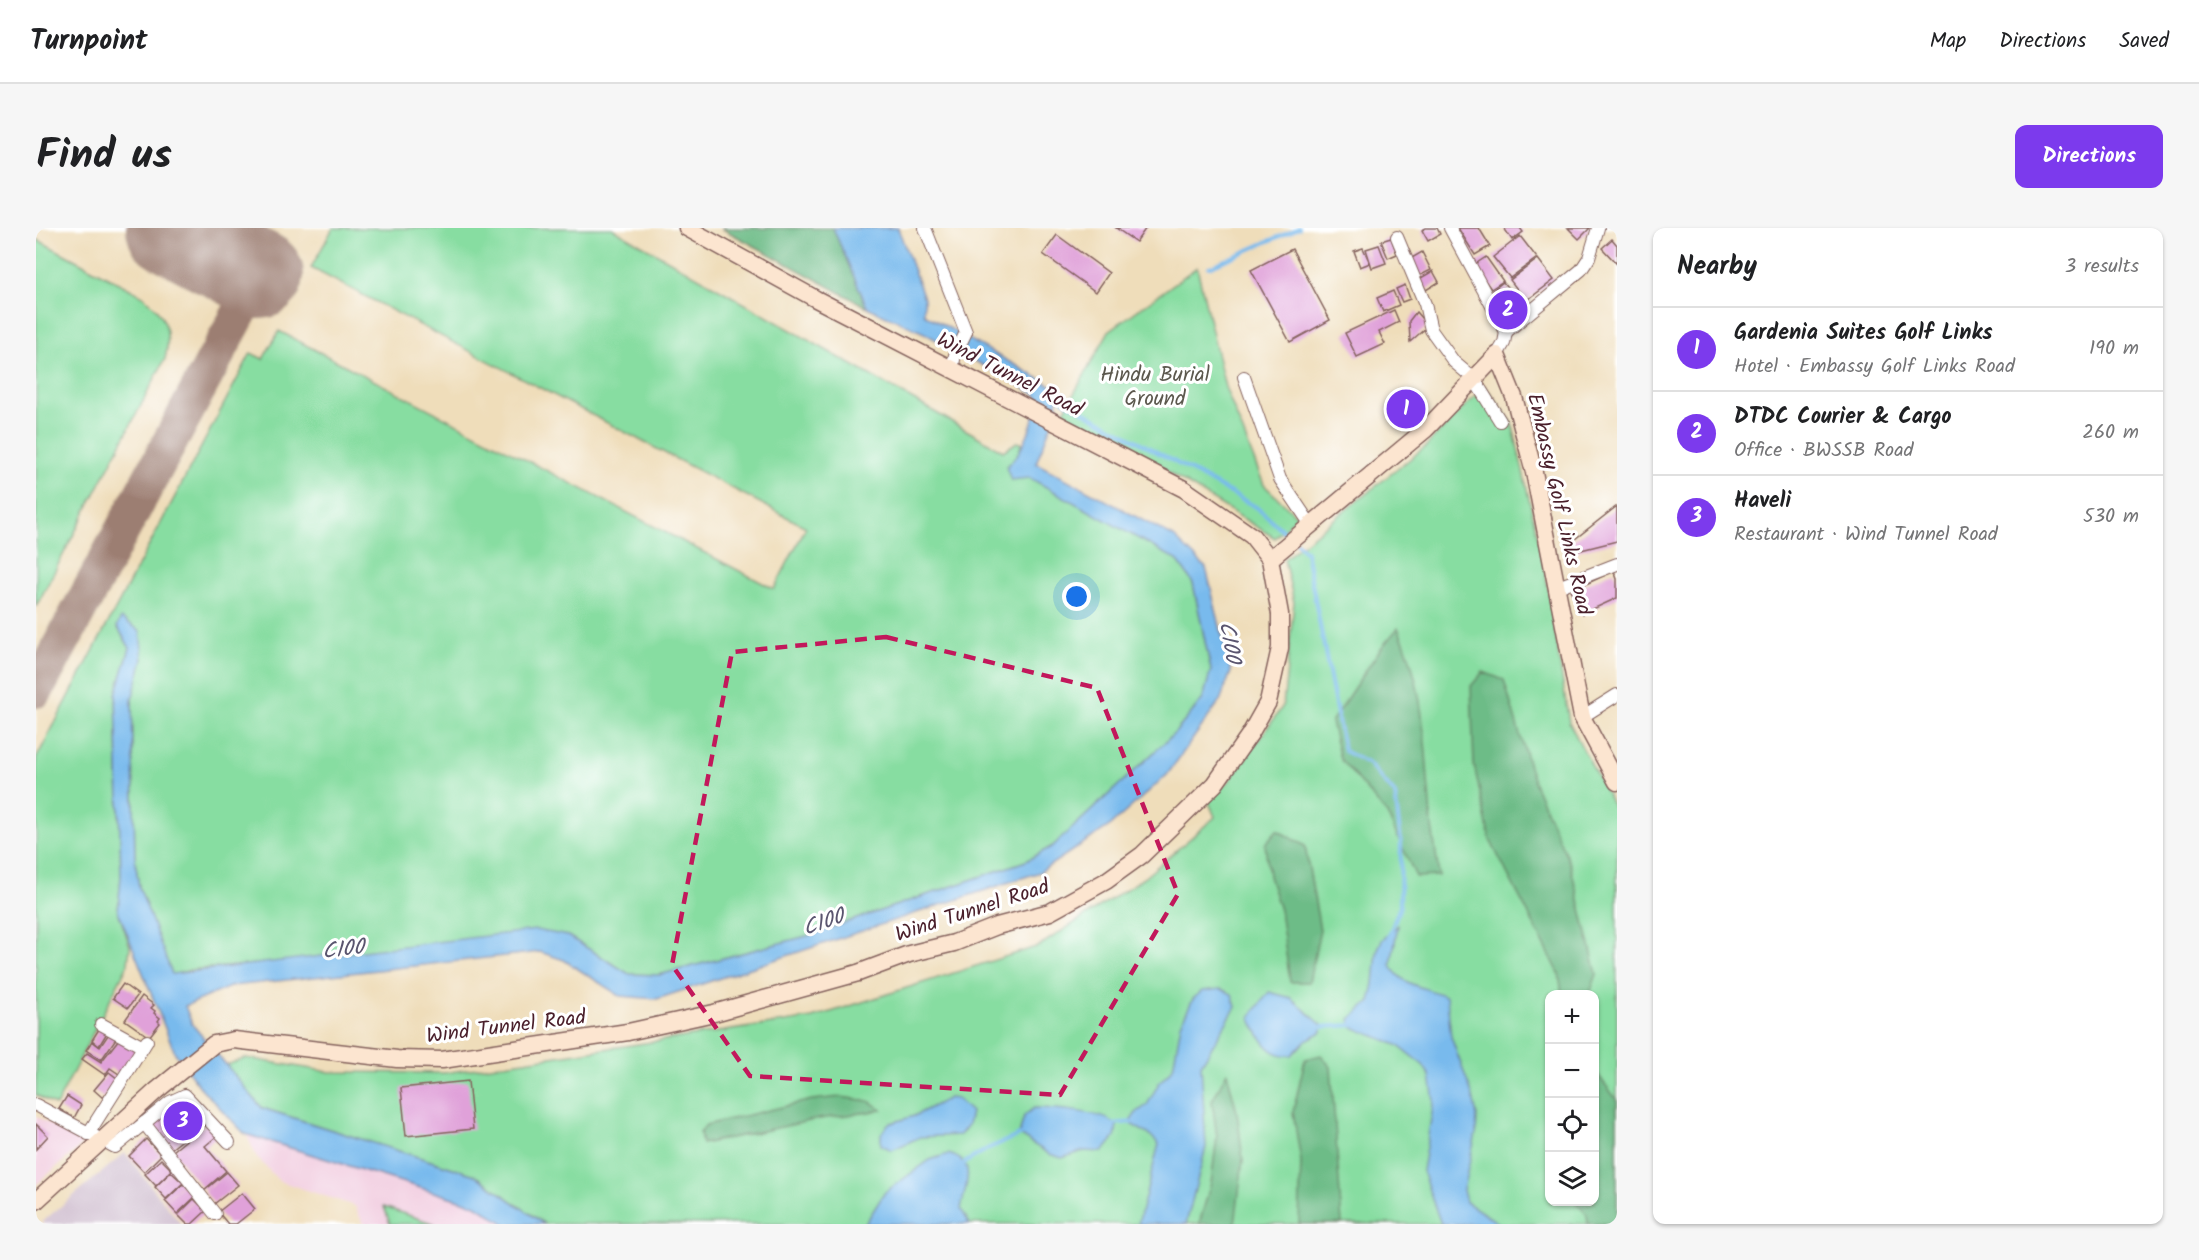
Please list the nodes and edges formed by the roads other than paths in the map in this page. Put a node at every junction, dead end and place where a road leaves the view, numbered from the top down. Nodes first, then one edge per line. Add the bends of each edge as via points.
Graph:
1 (687, 228) edge
2 (925, 228) edge
3 (1450, 228) edge
4 (1598, 228) edge
5 (1397, 237) dead end
6 (1506, 332) junction
7 (1497, 355) junction
8 (953, 362) junction
9 (1244, 377) dead end
10 (1474, 379) junction
11 (1500, 421) dead end
12 (1299, 534) junction
13 (1270, 559) junction
14 (1617, 564) edge
15 (1558, 587) junction
16 (1617, 695) edge
17 (1582, 717) junction
18 (1617, 782) edge
19 (101, 1024) dead end
20 (36, 1105) edge
21 (144, 1123) junction
22 (94, 1137) junction
23 (229, 1142) dead end
24 (36, 1201) edge
25 (215, 1214) dead end

1 - 8 street, Wind Tunnel Road
2 - 8 street via 966,332
3 - 6 street
4 - 6 street via 1581,270
5 - 10 street via 1425,304 1431,330 1454,362
6 - 7 street
7 - 10 street
7 - 15 street, Embassy Golf Links Road via 1524,432
8 - 13 street, Wind Tunnel Road via 1029,409 1184,489 1252,536
9 - 12 street
10 - 11 street
10 - 12 street via 1426,429
12 - 13 street
13 - 22 street, Wind Tunnel Road via 1280,614 1280,648 1268,702 1250,734 1215,784 1143,855 1050,912 765,1000 628,1032 442,1060 385,1058 234,1040 214,1044
14 - 15 street
15 - 17 street, Embassy Golf Links Road
16 - 17 street
17 - 18 street, Embassy Golf Links Road
19 - 22 street via 145,1044
20 - 22 street
21 - 22 street via 115,1147
21 - 23 street via 185,1095
21 - 25 street
22 - 24 street, Wind Tunnel Road

